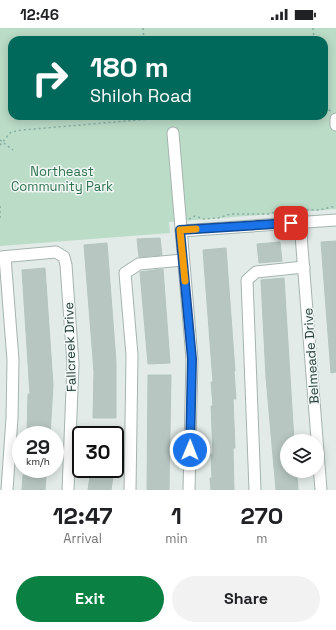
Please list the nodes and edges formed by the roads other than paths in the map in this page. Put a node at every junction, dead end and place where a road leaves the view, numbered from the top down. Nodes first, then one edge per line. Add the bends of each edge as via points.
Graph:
1 (336, 116) edge
2 (336, 125) edge
3 (173, 133) dead end
4 (336, 220) edge
5 (300, 222) junction
6 (180, 230) junction
7 (2, 257) edge
8 (183, 260) junction
9 (304, 267) junction
10 (7, 490) edge
11 (68, 490) edge
12 (130, 490) edge
13 (189, 490) edge
14 (256, 490) edge
15 (321, 490) edge

1 - 2 street
3 - 6 street
4 - 5 street
5 - 6 street
5 - 9 street, Belmeade Drive
6 - 8 street
7 - 10 street via 13,360
7 - 11 street, Fallcreek Drive via 52,252 60,253 66,265 73,364
8 - 12 street via 139,264 125,273 132,356
8 - 13 street via 192,359
9 - 14 street via 256,272 247,280
9 - 15 street, Belmeade Drive

